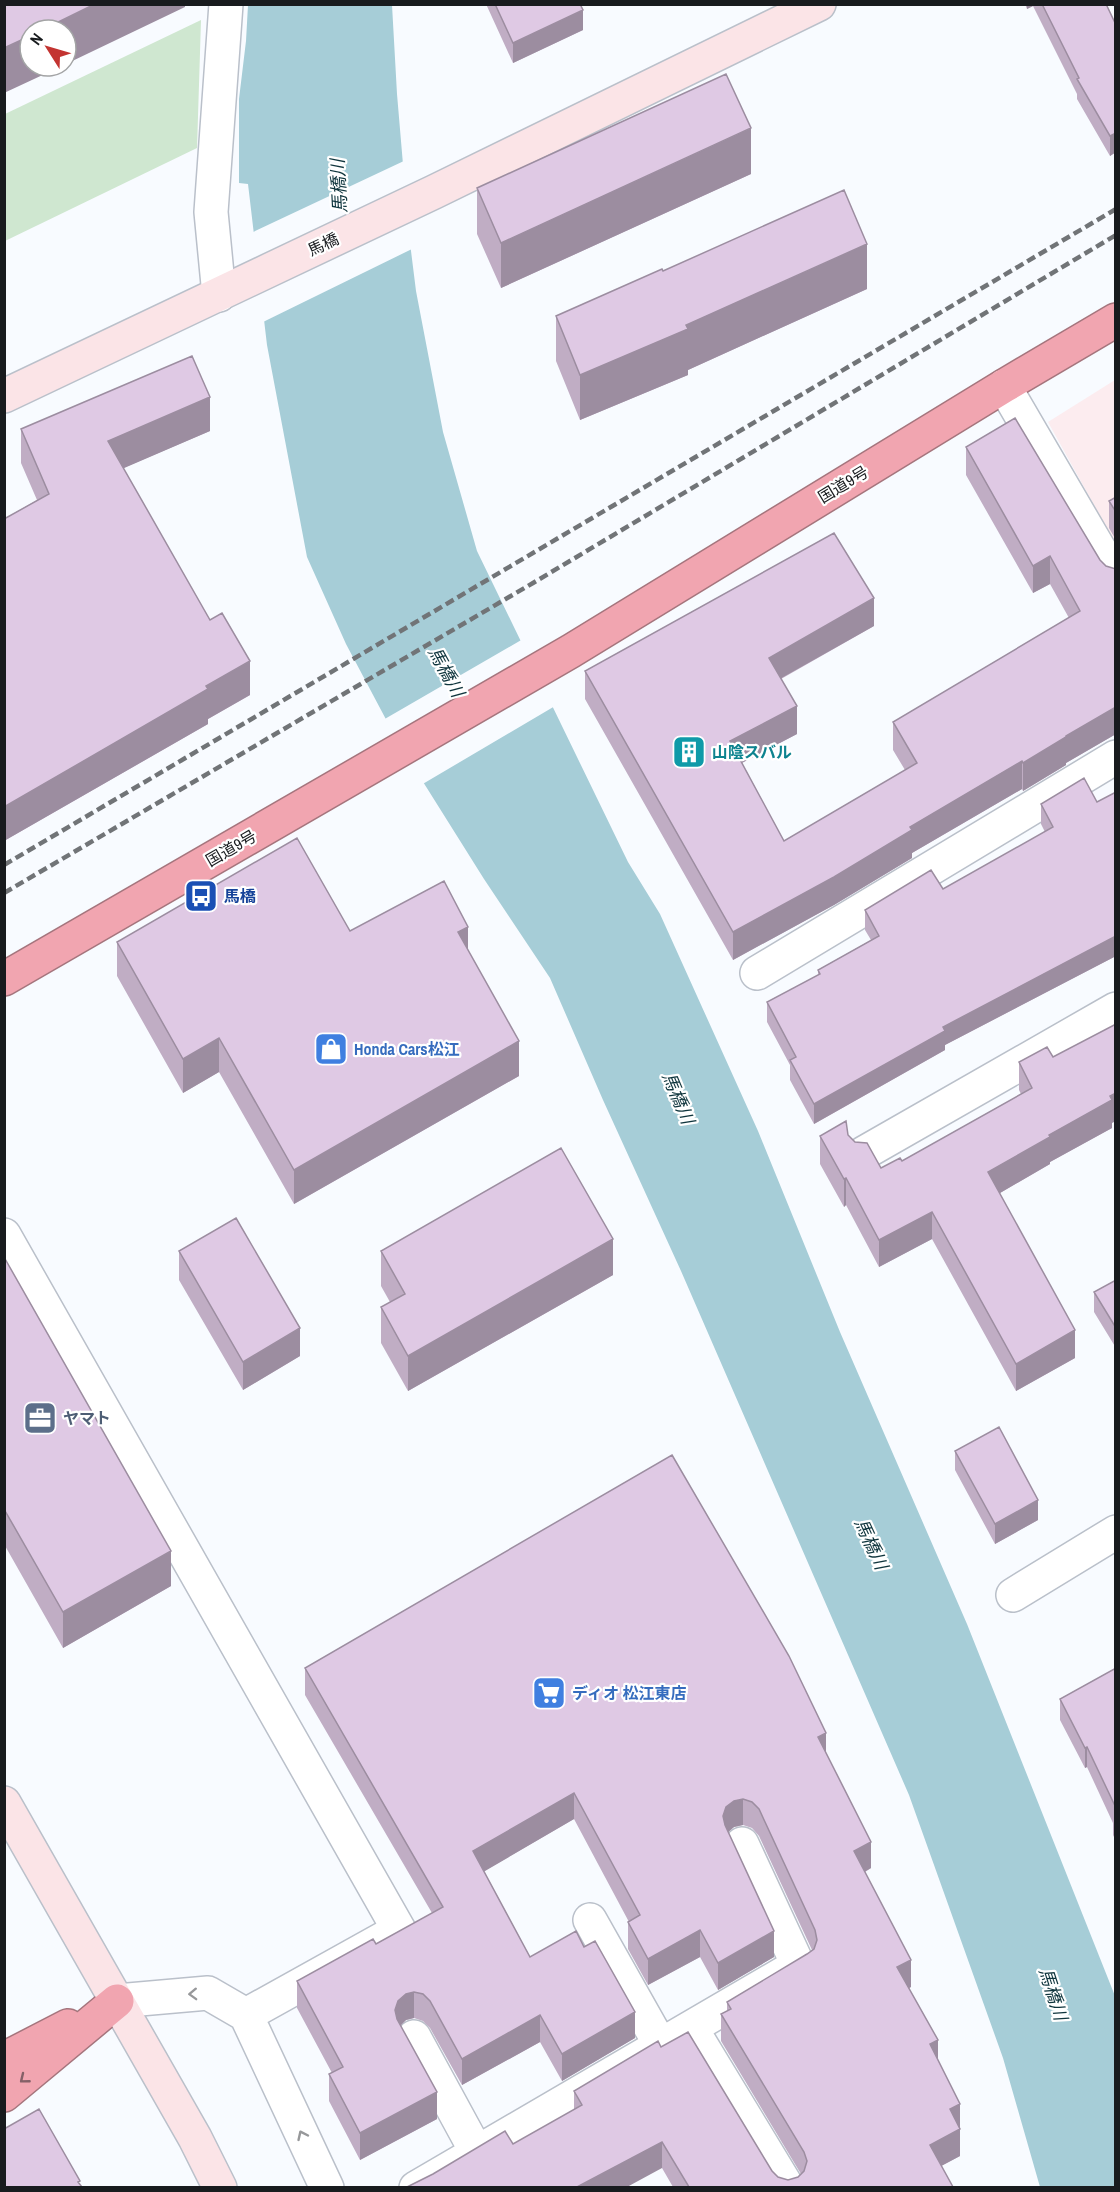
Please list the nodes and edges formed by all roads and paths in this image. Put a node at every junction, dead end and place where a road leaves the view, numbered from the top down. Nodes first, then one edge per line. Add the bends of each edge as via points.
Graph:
1 (226, 4) edge
2 (819, 4) edge
3 (232, 288) junction
4 (1116, 320) edge
5 (1004, 386) junction
6 (4, 396) edge
7 (1116, 578) edge
8 (1116, 757) edge
9 (757, 973) dead end
10 (4, 979) edge
11 (1116, 1009) edge
12 (864, 1153) edge
13 (4, 1235) edge
14 (1116, 1532) edge
15 (1013, 1595) dead end
16 (4, 1803) edge
17 (742, 1844) dead end
18 (590, 1920) dead end
19 (117, 2001) junction
20 (246, 2015) junction
21 (691, 2028) junction
22 (414, 2037) dead end
23 (661, 2046) junction
24 (4, 2059) edge
25 (4, 2095) edge
26 (476, 2151) junction
27 (220, 2187) edge
28 (327, 2187) edge
29 (416, 2187) edge
30 (788, 2187) edge

1 - 3 street via 211,212
2 - 3 street, 馬橋
3 - 6 street, 馬橋
4 - 5 highway, 国道9号
5 - 7 street
5 - 10 highway, 国道9号 via 571,651
8 - 9 street
11 - 12 street
13 - 20 street via 399,1930
14 - 15 street
16 - 19 street
17 - 21 street via 798,1965
18 - 23 street
20 -> 19 street via 208,1993
19 - 24 highway
19 -> 25 highway
19 - 27 street
28 -> 20 street
21 - 23 street
21 - 30 street
22 - 26 street
23 - 26 street
26 - 29 street

